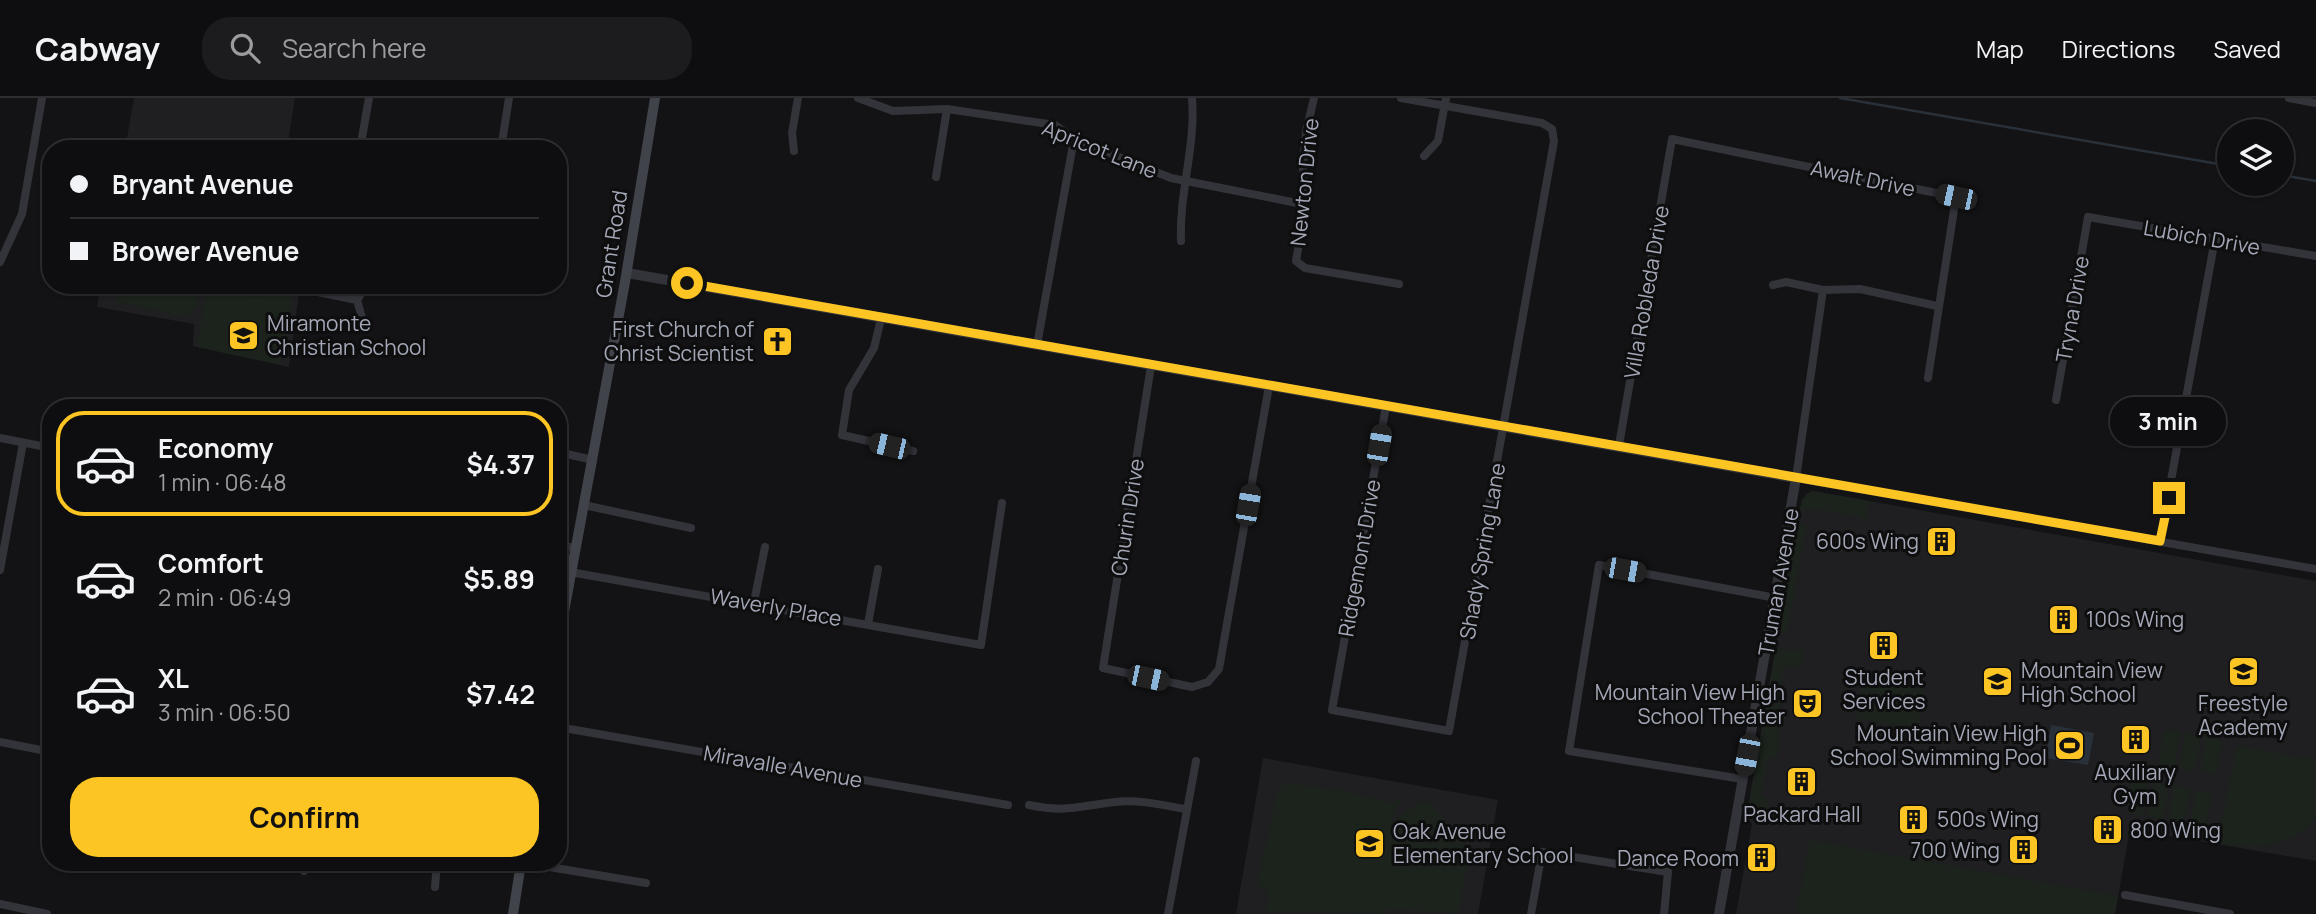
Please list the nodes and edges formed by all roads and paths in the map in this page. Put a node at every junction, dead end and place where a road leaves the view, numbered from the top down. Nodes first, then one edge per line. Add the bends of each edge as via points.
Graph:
1 (42, 98) edge
2 (369, 98) edge
3 (509, 98) edge
4 (655, 98) edge
5 (798, 98) edge
6 (858, 98) edge
7 (1192, 98) edge
8 (1314, 98) edge
9 (1401, 98) edge
10 (2289, 98) edge
11 (1445, 102) edge
12 (2316, 103) edge
13 (947, 109) junction
14 (1074, 139) junction
15 (1672, 139) joint
16 (362, 140) edge
17 (502, 140) edge
18 (794, 151) dead end
19 (1424, 156) dead end
20 (936, 177) dead end
21 (1184, 181) junction
22 (1302, 204) junction
23 (2088, 218) joint
24 (2215, 239) junction
25 (1181, 241) dead end
26 (2316, 256) edge
27 (0, 262) edge
28 (627, 273) junction
29 (1399, 284) dead end
30 (1773, 285) dead end
31 (1823, 290) junction
32 (328, 294) edge
33 (361, 294) edge
34 (357, 300) junction
35 (1937, 306) junction
36 (881, 319) junction
37 (363, 321) dead end
38 (1037, 345) junction
39 (1151, 366) junction
40 (1928, 378) dead end
41 (1269, 386) junction
42 (2056, 400) dead end
43 (1385, 406) junction
44 (1503, 426) junction
45 (0, 439) edge
46 (23, 443) junction
47 (1619, 445) junction
48 (42, 446) edge
49 (913, 451) dead end
50 (567, 454) edge
51 (593, 460) junction
52 (1796, 478) junction
53 (1002, 503) dead end
54 (584, 505) junction
55 (691, 528) dead end
56 (2160, 541) junction
57 (567, 547) edge
58 (765, 547) dead end
59 (575, 548) junction
60 (878, 569) dead end
61 (2316, 569) edge
62 (0, 570) edge
63 (570, 572) junction
64 (567, 590) edge
65 (1776, 598) junction
66 (754, 602) junction
67 (869, 624) junction
68 (1332, 710) joint
69 (567, 729) edge
70 (0, 742) edge
71 (42, 750) edge
72 (1196, 761) dead end
73 (1742, 779) junction
74 (1029, 804) dead end
75 (1008, 805) dead end
76 (1185, 809) junction
77 (567, 870) edge
78 (436, 871) edge
79 (521, 871) edge
80 (646, 883) dead end
81 (435, 887) dead end
82 (2125, 895) dead end
83 (0, 904) edge
84 (2180, 910) edge
85 (47, 914) edge
86 (513, 914) edge
87 (1168, 914) edge
88 (1531, 914) edge
89 (1664, 914) edge
90 (1719, 914) edge
91 (2230, 914) edge

1 - 27 street via 22,214
2 - 16 street
3 - 17 street
4 - 28 main road, Grant Road
5 - 18 street
6 - 13 street, Apricot Lane via 893,111
7 - 21 street via 1195,126
8 - 22 street, Newton Drive via 1306,132
9 - 11 street
10 - 12 street
11 - 19 street via 1438,141
11 - 44 street, Shady Spring Lane via 1552,129 1554,141
13 - 14 street, Apricot Lane via 1055,125
13 - 20 street
14 - 21 street, Apricot Lane
14 - 38 street
15 - 35 street, Awalt Drive via 1956,197
15 - 47 street, Villa Robleda Drive
21 - 22 street, Apricot Lane
21 - 25 street
22 - 29 street, Newton Drive via 1296,253 1299,265
23 - 24 street, Lubich Drive
23 - 42 street, Tryna Drive
24 - 26 street, Lubich Drive
24 - 56 street
28 - 36 street
28 - 51 main road, Grant Road
30 - 31 street via 1786,282
31 - 35 street via 1860,289
31 - 52 street, Truman Avenue
32 - 34 street
33 - 34 street
34 - 37 street
35 - 40 street, Awalt Drive
36 - 38 street
36 - 49 street via 874,348 849,390 842,435
38 - 39 street
39 - 41 street
39 - 41 street, Churin Drive via 1103,668 1192,687 1208,682 1219,668
41 - 43 street
43 - 44 street
43 - 68 street, Ridgemont Drive
44 - 47 street
44 - 68 street, Shady Spring Lane via 1449,731
45 - 46 street
46 - 48 street
46 - 62 street
47 - 52 street
50 - 51 street
51 - 54 main road, Grant Road
52 - 56 street
52 - 65 street, Truman Avenue
53 - 67 street, Waverly Place via 981,645
54 - 55 street
54 - 59 main road, Grant Road
56 - 61 street
57 - 59 street
58 - 66 street
59 - 63 main road, Grant Road
60 - 67 street
63 - 64 main road, Grant Road
63 - 66 street, Waverly Place
65 - 73 street, Truman Avenue
65 - 73 street via 1599,565 1569,751
66 - 67 street, Waverly Place
69 - 75 street, Miravalle Avenue
70 - 71 street
72 - 76 street
73 - 90 street, Truman Avenue
74 - 76 street via 1058,811 1115,802
76 - 87 street
77 - 80 street
78 - 81 street
79 - 86 main road
82 - 84 street
83 - 85 street
84 - 91 street
88 - 89 street via 1542,852 1668,872

